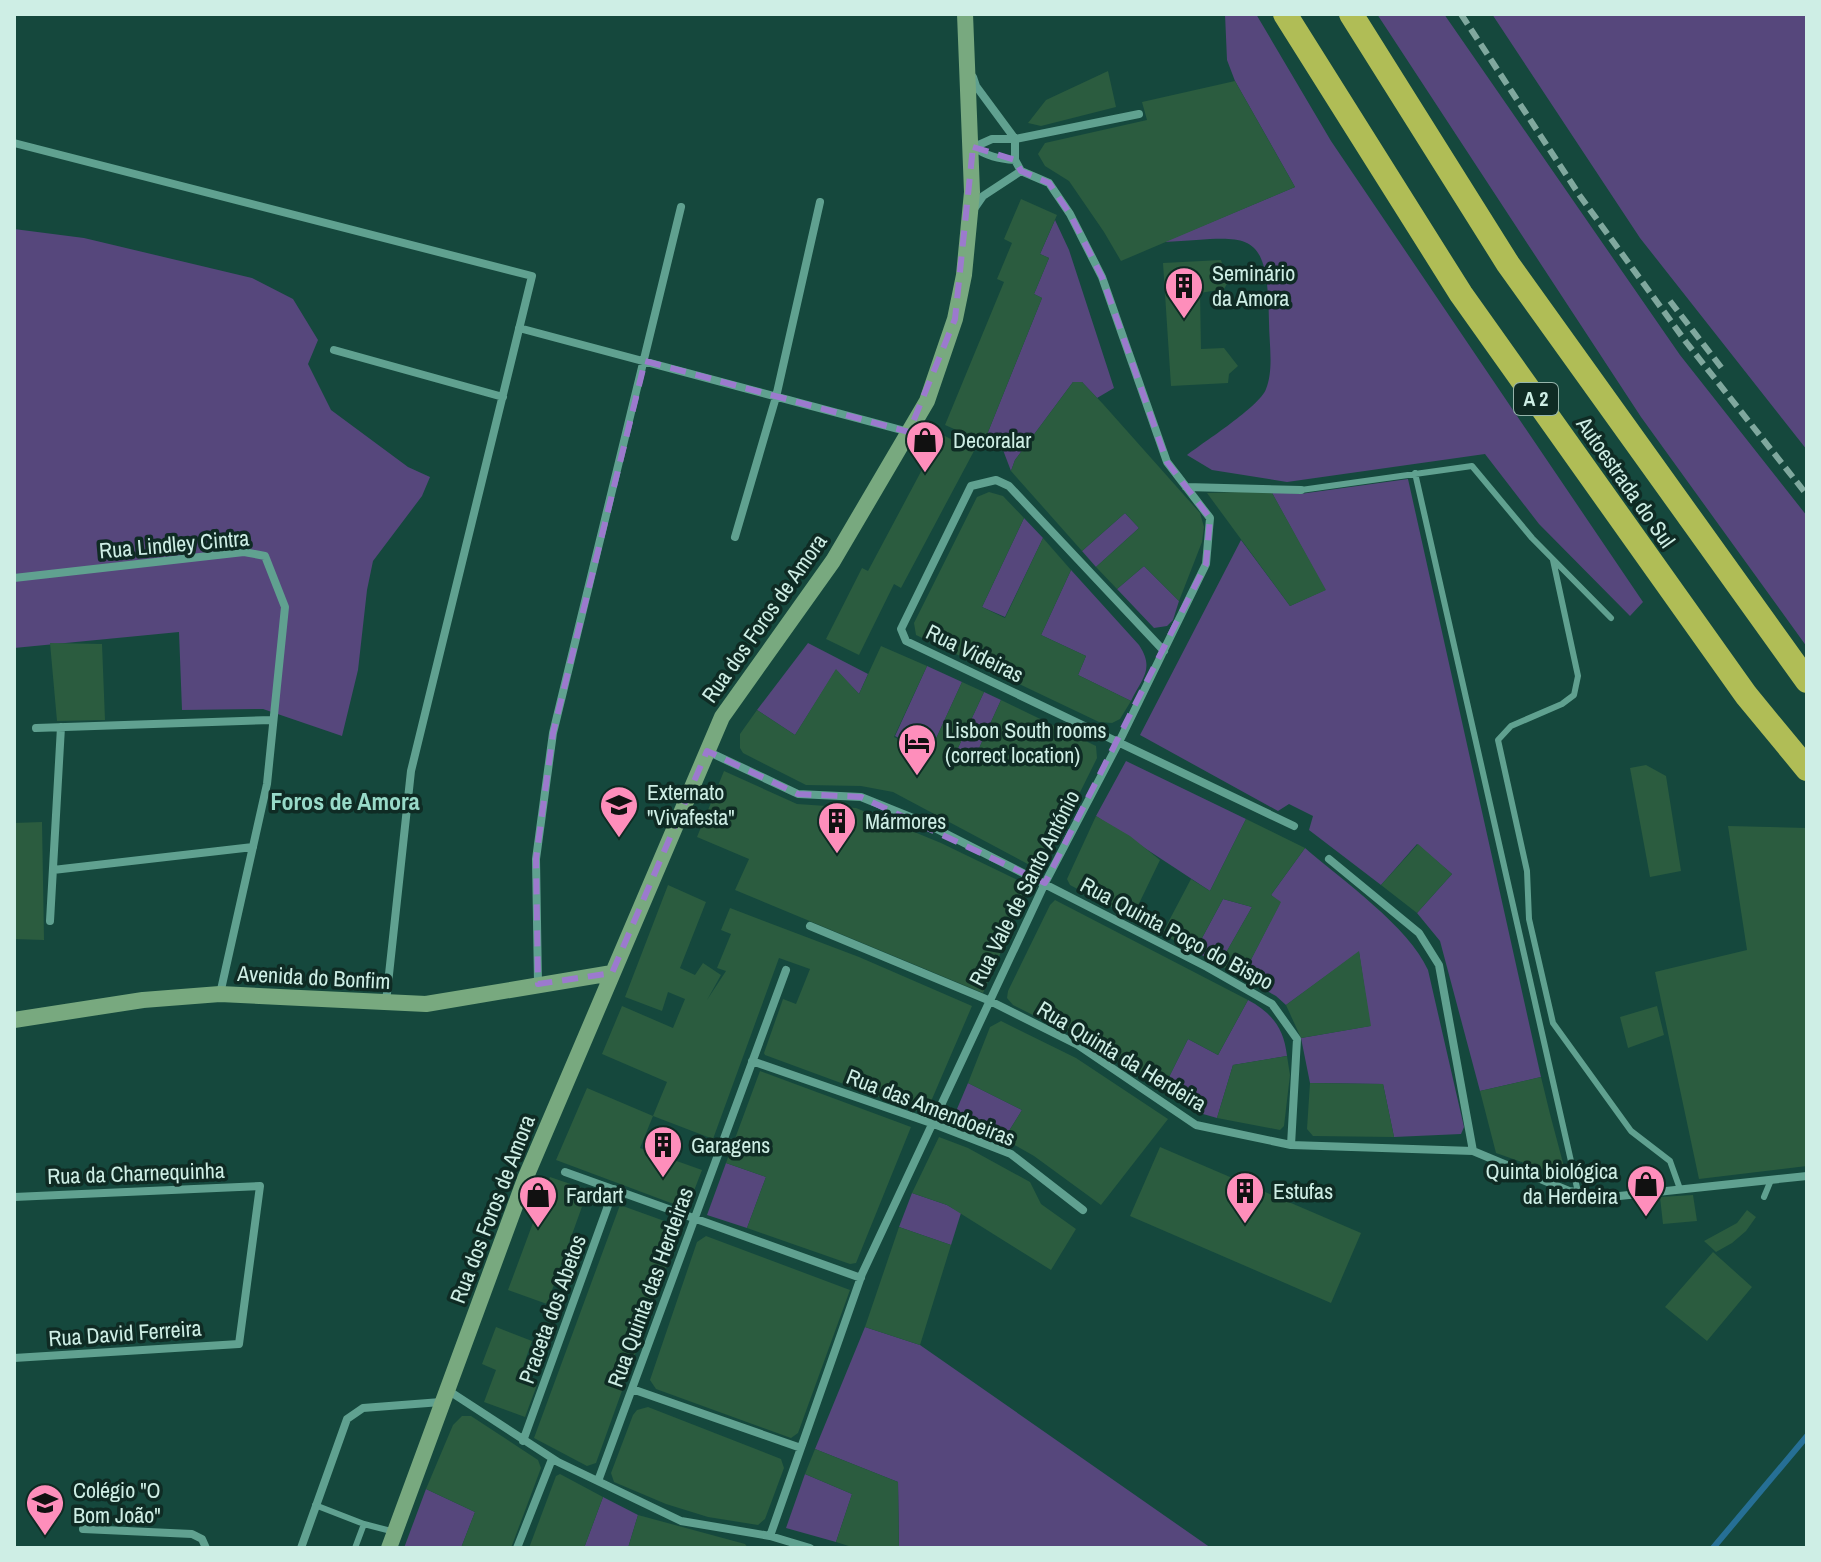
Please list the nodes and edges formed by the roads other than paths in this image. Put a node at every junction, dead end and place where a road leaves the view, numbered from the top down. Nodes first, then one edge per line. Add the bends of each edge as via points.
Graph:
1 (965, 14) edge
2 (1285, 14) edge
3 (1351, 14) edge
4 (967, 52) junction
5 (1139, 114) dead end
6 (1015, 139) junction
7 (14, 143) edge
8 (972, 146) junction
9 (1015, 160) junction
10 (1021, 171) junction
11 (820, 202) dead end
12 (681, 207) dead end
13 (969, 217) junction
14 (519, 328) junction
15 (334, 350) dead end
16 (645, 361) junction
17 (503, 397) junction
18 (776, 397) junction
19 (909, 432) junction
20 (1415, 473) junction
21 (1186, 487) junction
22 (1301, 490) joint
23 (735, 537) dead end
24 (1553, 560) junction
25 (14, 578) edge
26 (1611, 618) dead end
27 (1164, 651) junction
28 (1807, 681) edge
29 (272, 720) junction
30 (61, 727) junction
31 (36, 728) dead end
32 (1119, 742) junction
33 (707, 751) junction
34 (1807, 769) edge
35 (1294, 826) dead end
36 (253, 847) junction
37 (1329, 859) dead end
38 (53, 870) junction
39 (1045, 883) junction
40 (50, 921) dead end
41 (810, 926) dead end
42 (786, 970) dead end
43 (612, 973) junction
44 (538, 984) junction
45 (220, 994) junction
46 (988, 1000) junction
47 (386, 1002) junction
48 (14, 1020) edge
49 (752, 1061) junction
50 (934, 1124) junction
51 (1291, 1145) junction
52 (1473, 1151) junction
53 (565, 1172) dead end
54 (1807, 1176) edge
55 (1771, 1180) junction
56 (614, 1189) junction
57 (1680, 1189) junction
58 (1578, 1192) junction
59 (14, 1197) edge
60 (1764, 1197) dead end
61 (1083, 1210) dead end
62 (695, 1217) junction
63 (861, 1278) junction
64 (239, 1344) joint
65 (14, 1358) edge
66 (632, 1389) junction
67 (443, 1396) junction
68 (523, 1441) junction
69 (801, 1448) junction
70 (552, 1459) junction
71 (598, 1481) junction
72 (315, 1505) junction
73 (364, 1524) junction
74 (83, 1529) dead end
75 (770, 1536) junction
76 (392, 1540) edge
77 (206, 1548) edge
78 (301, 1548) edge
79 (355, 1548) edge
80 (517, 1548) edge
81 (810, 1548) edge

1 - 4 main road, Rua dos Foros de Amora
2 - 34 highway, Autoestrada do Sul / A 2 via 1461,294 1746,695
3 - 28 highway, Autoestrada do Sul / A 2 via 1508,264
4 - 6 street via 976,86
4 - 8 main road, Rua dos Foros de Amora
5 - 6 street
6 - 8 street
6 - 9 street
7 - 14 street via 532,276
8 - 9 street via 999,160
8 - 13 main road, Rua dos Foros de Amora
9 - 10 street
10 - 13 street via 983,196
10 - 21 street, Rua Vale de Santo António via 1049,183 1070,214 1102,277 1167,462
11 - 18 street
12 - 16 street
13 - 19 main road, Rua dos Foros de Amora via 955,319 927,401
14 - 16 street
14 - 17 street
15 - 17 street
16 - 18 street
16 - 44 street via 553,733 536,859
17 - 47 street via 411,771
18 - 19 street
18 - 23 street
19 - 33 main road, Rua dos Foros de Amora via 833,561 722,717
20 - 22 lane
20 - 24 lane via 1472,466
20 - 58 lane
21 - 22 street
21 - 27 street, Rua Vale de Santo António via 1210,518 1206,564
24 - 26 lane
24 - 57 lane via 1578,676 1574,695 1511,726 1498,740 1527,871 1529,919 1553,1023 1631,1131 1670,1161
25 - 29 street, Rua Lindley Cintra via 244,552 265,556 285,607
27 - 32 street, Rua Vale de Santo António
27 - 32 street, Rua Videiras via 1009,486 996,480 971,486 905,616 901,629 906,641
29 - 30 street
29 - 36 street via 267,784
30 - 31 street
30 - 38 street
32 - 35 street, Rua Videiras
32 - 39 street, Rua Vale de Santo António
33 - 39 street, Rua Quinta Poço do Bispo via 798,794 861,797
33 - 43 main road, Rua dos Foros de Amora
36 - 38 street
36 - 45 street
37 - 52 street via 1419,933 1439,965
38 - 40 street
39 - 46 street, Rua Vale de Santo António
39 - 51 street, Rua Quinta Poço do Bispo via 1272,1004 1297,1039
41 - 46 street, Rua Quinta da Herdeira
42 - 49 street, Rua Quinta das Herdeiras
43 - 44 main road, Avenida do Bonfim
43 - 67 main road, Rua dos Foros de Amora via 525,1179
44 - 47 main road, Avenida do Bonfim via 426,1004
45 - 47 main road, Avenida do Bonfim
45 - 48 main road, Avenida do Bonfim
46 - 50 street, Rua Vale de Santo António
46 - 51 street, Rua Quinta da Herdeira via 1078,1045 1196,1125
49 - 50 street, Rua das Amendoeiras
49 - 62 street, Rua Quinta das Herdeiras
50 - 61 street, Rua das Amendoeiras via 1011,1154
50 - 63 street, Rua Vale de Santo António
51 - 52 street, Rua Quinta da Herdeira
52 - 58 street, Rua Quinta da Herdeira
53 - 56 street
54 - 55 street, Rua Quinta da Herdeira
55 - 57 street, Rua Quinta da Herdeira
55 - 60 lane
56 - 62 street
56 - 68 street, Praceta dos Abetos
57 - 58 street, Rua Quinta da Herdeira via 1610,1197
59 - 64 street, Rua da Charnequinha via 260,1186
62 - 63 street
62 - 66 street, Rua Quinta das Herdeiras
63 - 69 street, Rua Vale de Santo António
64 - 65 street, Rua David Ferreira
66 - 69 street
66 - 71 street, Rua Quinta das Herdeiras
67 - 68 street
67 - 72 street via 363,1408 347,1419
67 - 76 main road, Rua dos Foros de Amora
68 - 70 street
69 - 75 street, Rua Vale de Santo António
70 - 71 street
70 - 80 street
71 - 75 street via 681,1521
72 - 73 lane
72 - 78 street
73 - 76 lane
73 - 79 lane
74 - 77 street via 192,1534
75 - 81 street

